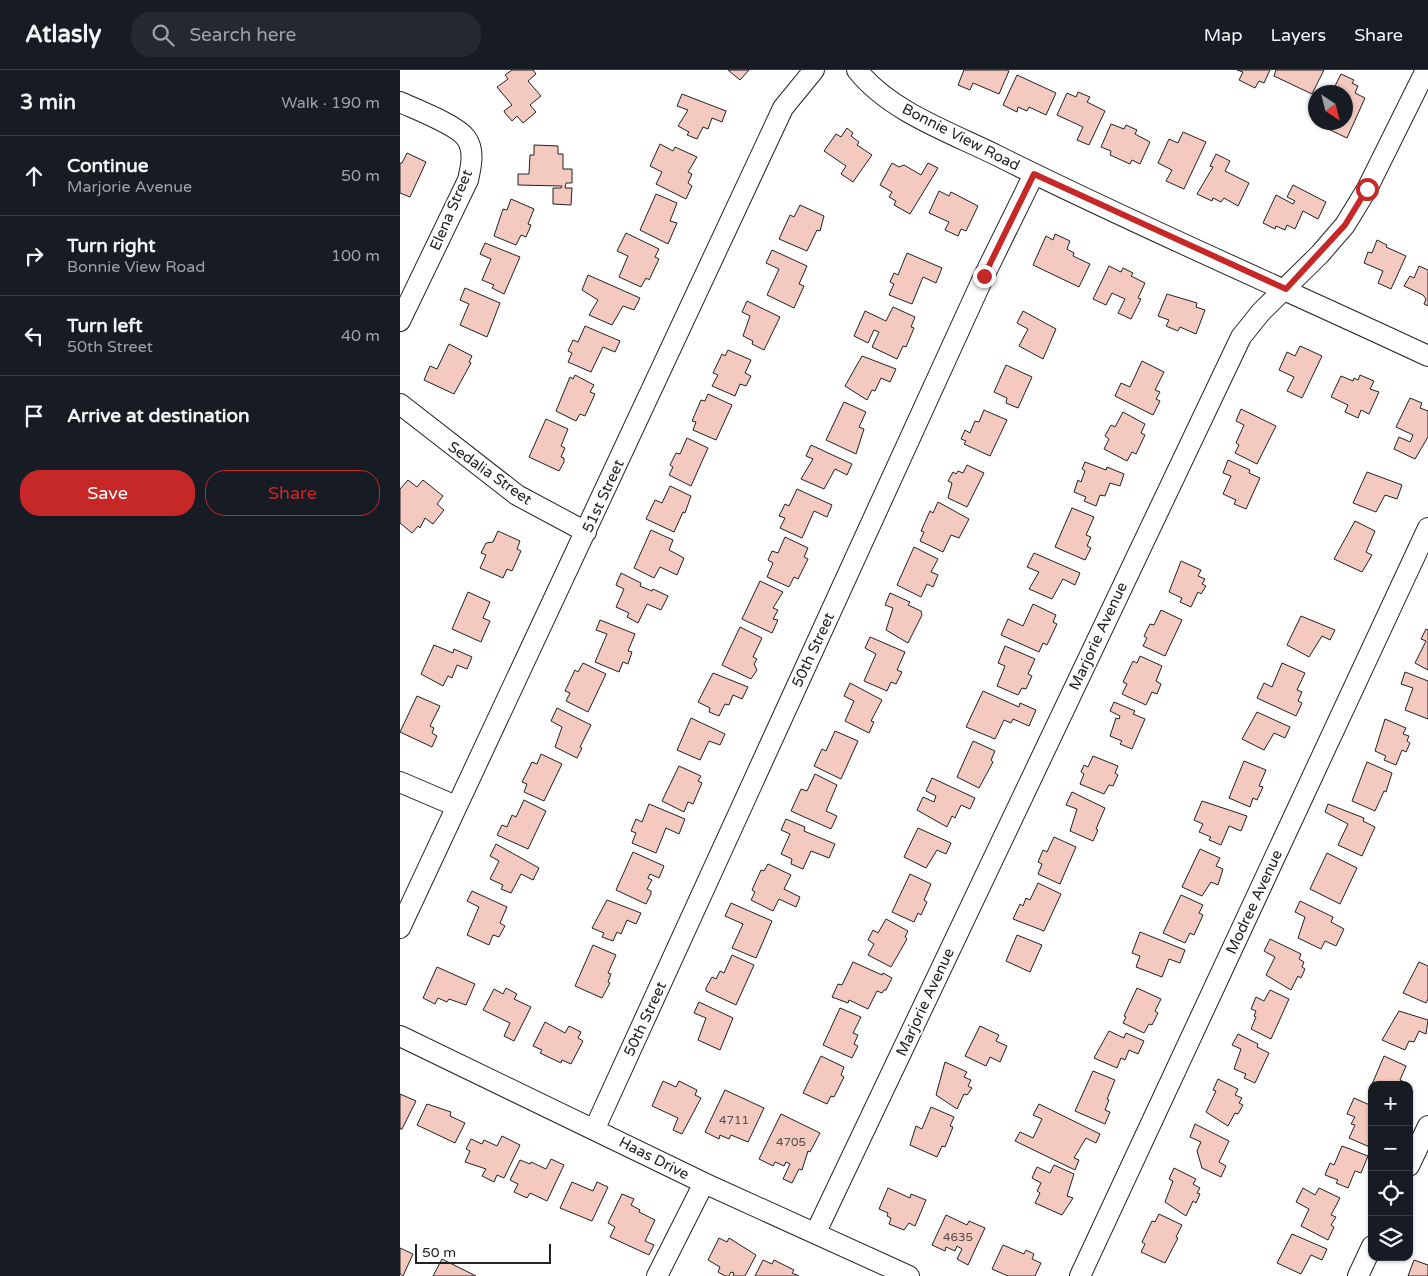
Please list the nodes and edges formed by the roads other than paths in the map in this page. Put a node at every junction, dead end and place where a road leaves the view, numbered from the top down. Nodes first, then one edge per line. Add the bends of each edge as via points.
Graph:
1 (814, 70) edge
2 (857, 70) edge
3 (1427, 70) edge
4 (400, 102) edge
5 (1034, 174) junction
6 (1286, 289) junction
7 (400, 321) edge
8 (1428, 356) edge
9 (400, 404) edge
10 (1428, 528) edge
11 (586, 532) junction
12 (400, 782) edge
13 (456, 806) junction
14 (400, 928) edge
15 (400, 1036) edge
16 (1428, 1126) edge
17 (595, 1128) junction
18 (1413, 1158) edge
19 (704, 1183) junction
20 (816, 1232) junction
21 (1368, 1255) edge
22 (657, 1276) edge
23 (909, 1276) edge
24 (1080, 1276) edge
25 (1358, 1276) edge

1 - 11 street, 51st Street via 783,108
2 - 5 street, Bonnie View Road via 881,95 905,110
3 - 6 street, Marjorie Avenue via 1367,189 1345,225
4 - 7 street, Elena Street via 449,125 467,138 473,159 468,180
5 - 6 street, Bonnie View Road
5 - 17 street, 50th Street via 976,294
6 - 8 street, Bonnie View Road
6 - 20 street, Marjorie Avenue via 1261,312 1241,337 1218,382
9 - 11 street, Sedalia Street via 517,495
10 - 24 street, Modree Avenue
11 - 13 street, 51st Street
12 - 13 street
13 - 14 street, 51st Street
15 - 17 street, Haas Drive
16 - 18 street
17 - 19 street, Haas Drive
19 - 20 street, Haas Drive
19 - 22 street
20 - 23 street, Haas Drive
21 - 25 street

